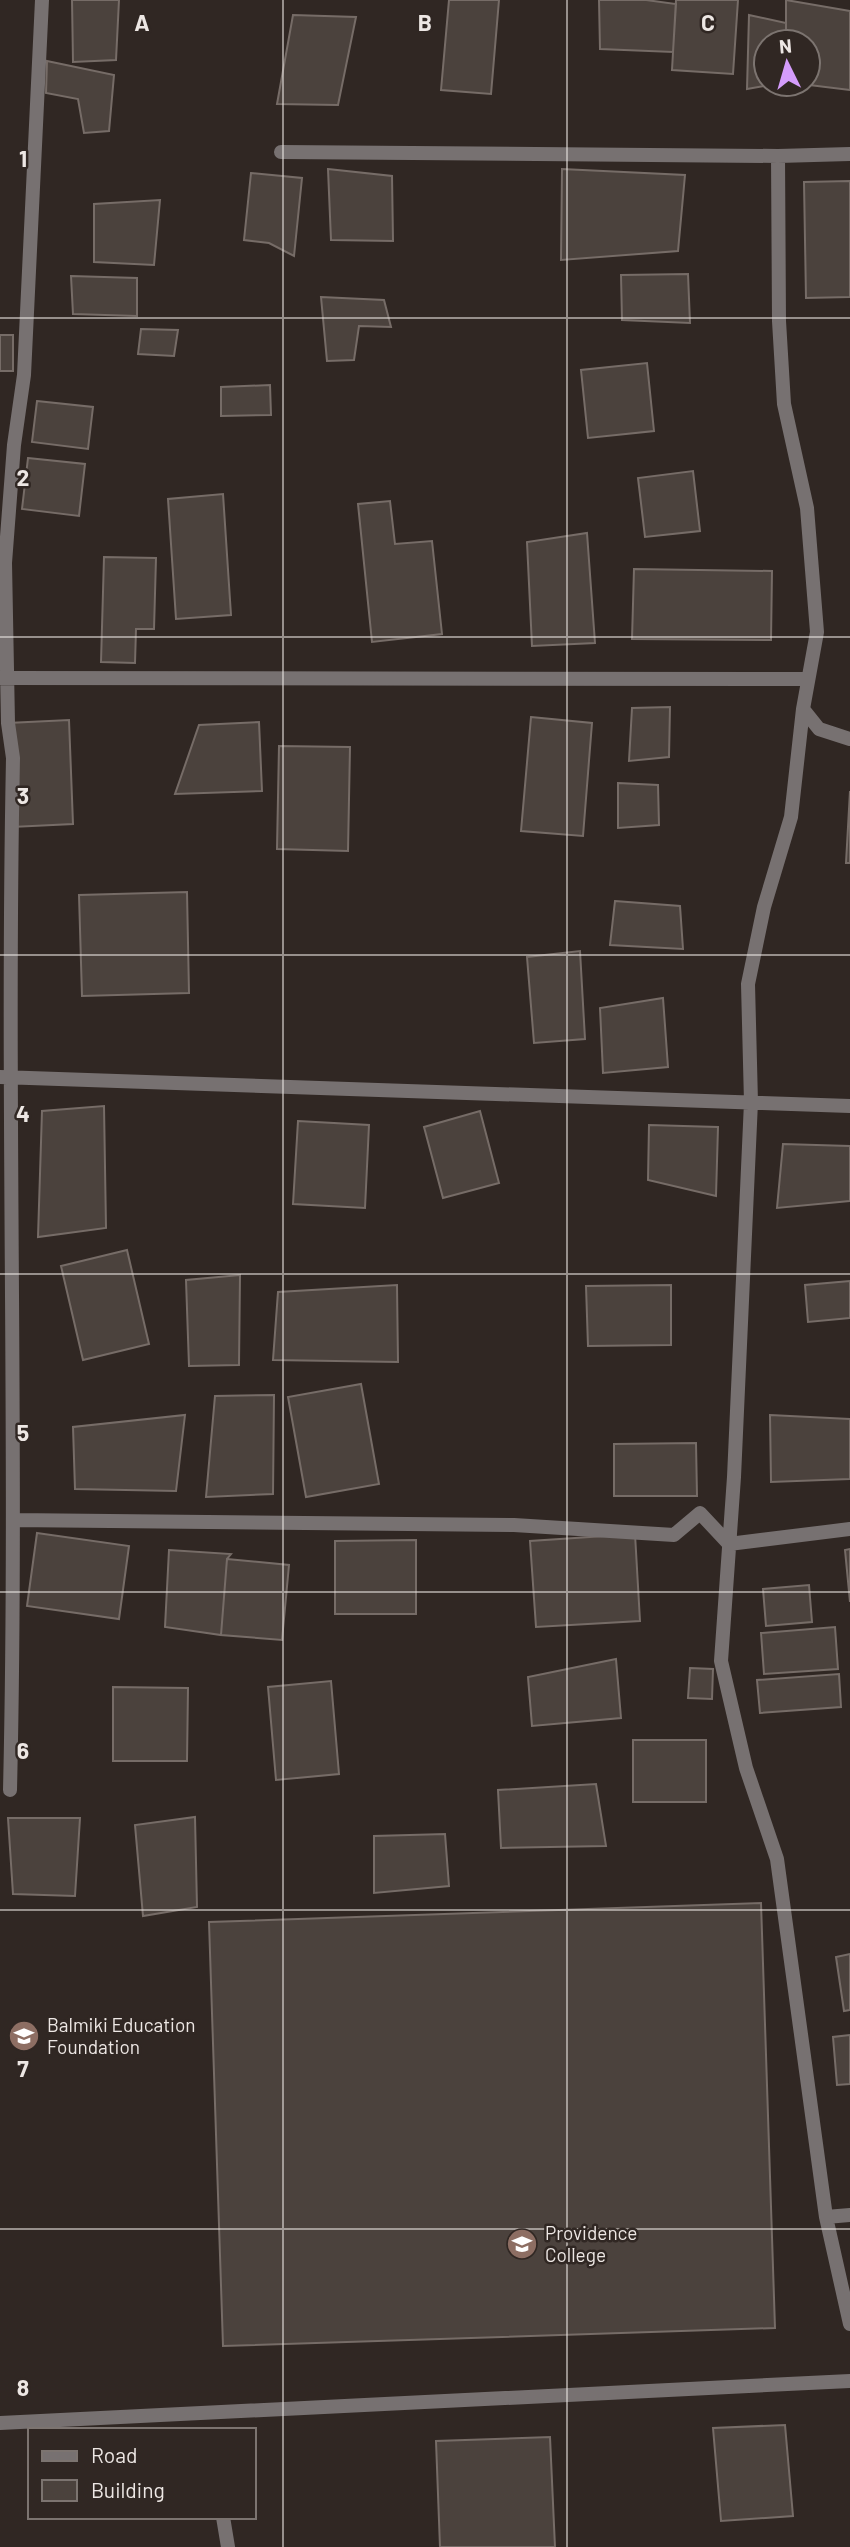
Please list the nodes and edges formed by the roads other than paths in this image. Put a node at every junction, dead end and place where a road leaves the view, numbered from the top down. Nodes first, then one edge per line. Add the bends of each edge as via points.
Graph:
1 (42, 0) edge
2 (281, 152) dead end
3 (850, 154) edge
4 (778, 156) junction
5 (3, 678) edge
6 (808, 679) junction
7 (803, 709) junction
8 (850, 739) edge
9 (6, 1077) edge
10 (751, 1102) junction
11 (850, 1106) edge
12 (13, 1520) junction
13 (850, 1529) edge
14 (729, 1544) junction
15 (10, 1790) dead end
16 (850, 2215) edge
17 (826, 2217) junction
18 (850, 2324) edge
19 (850, 2381) edge
20 (205, 2414) junction
21 (0, 2423) edge
22 (208, 2428) edge
23 (223, 2519) edge
24 (228, 2547) edge

1 - 5 street via 24,375 13,445 5,562
2 - 4 street
3 - 4 street
4 - 6 street via 783,404 807,509 817,632
5 - 6 street
5 - 9 street via 13,758
6 - 7 street
7 - 8 street via 819,729
7 - 10 street via 791,817 764,906 748,984
9 - 10 street
9 - 12 street
10 - 11 street
10 - 14 street
12 - 14 street via 514,1525 674,1535 700,1513
12 - 15 street
13 - 14 street
14 - 17 street via 721,1661 746,1768 777,1859
16 - 17 street
17 - 18 street
19 - 20 street
20 - 21 street
20 - 22 street
23 - 24 street

